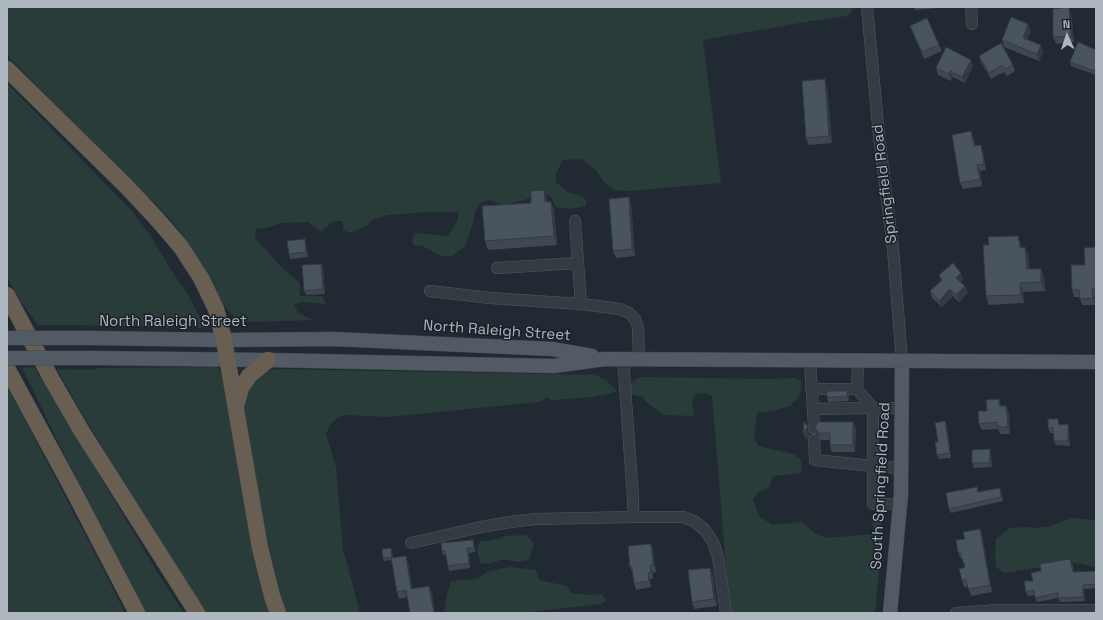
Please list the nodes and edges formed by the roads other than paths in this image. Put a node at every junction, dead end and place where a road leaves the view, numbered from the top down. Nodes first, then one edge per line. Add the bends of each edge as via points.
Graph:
1 (867, 7) edge
2 (971, 7) edge
3 (972, 24) dead end
4 (7, 69) edge
5 (575, 221) dead end
6 (578, 263) junction
7 (497, 268) dead end
8 (430, 291) dead end
9 (7, 295) edge
10 (581, 304) junction
11 (7, 338) edge
12 (224, 340) junction
13 (7, 358) edge
14 (605, 359) junction
15 (622, 359) junction
16 (639, 359) junction
17 (227, 360) junction
18 (268, 360) junction
19 (810, 360) junction
20 (858, 360) junction
21 (902, 361) junction
22 (1096, 362) edge
23 (7, 368) edge
24 (812, 389) junction
25 (858, 389) junction
26 (236, 407) junction
27 (873, 408) junction
28 (902, 408) junction
29 (813, 409) junction
30 (814, 428) edge
31 (814, 440) dead end
32 (873, 466) junction
33 (901, 468) junction
34 (900, 504) junction
35 (633, 517) junction
36 (411, 544) dead end
37 (1096, 610) edge
38 (137, 613) edge
39 (197, 613) edge
40 (278, 613) edge
41 (726, 613) edge
42 (890, 613) edge
43 (956, 613) edge

1 - 21 street, Springfield Road via 893,249
2 - 3 street
4 - 12 highway via 126,186 181,247 201,278 216,310
5 - 6 street
6 - 7 street
6 - 10 street
8 - 10 street
9 - 39 highway via 81,430
10 - 16 street via 620,309 635,319 638,327
11 - 12 main road, North Raleigh Street, bridge
12 - 14 main road, North Raleigh Street via 333,339 536,348
12 - 17 highway
13 - 17 main road, North Raleigh Street, bridge
14 - 15 main road
14 - 18 main road, North Raleigh Street via 554,366
15 - 16 main road
15 - 35 street
16 - 19 main road
17 - 18 main road, North Raleigh Street
17 - 26 highway
18 - 26 highway via 249,376
19 - 20 main road
19 - 24 street
20 - 21 main road
20 - 25 street
21 - 22 main road
21 - 28 main road, South Springfield Road
23 - 38 highway
24 - 25 street via 839,392
24 - 29 street
25 - 27 street
26 - 40 highway via 260,548
27 - 28 street
27 - 29 street
27 - 32 street
28 - 33 main road, South Springfield Road
29 - 30 street
31 - 32 street via 815,460
32 - 33 street
32 - 34 street via 873,504
33 - 34 main road, South Springfield Road
34 - 42 main road, South Springfield Road
35 - 36 street via 510,522
35 - 41 street via 683,517 706,530 718,557
37 - 43 street via 999,610

